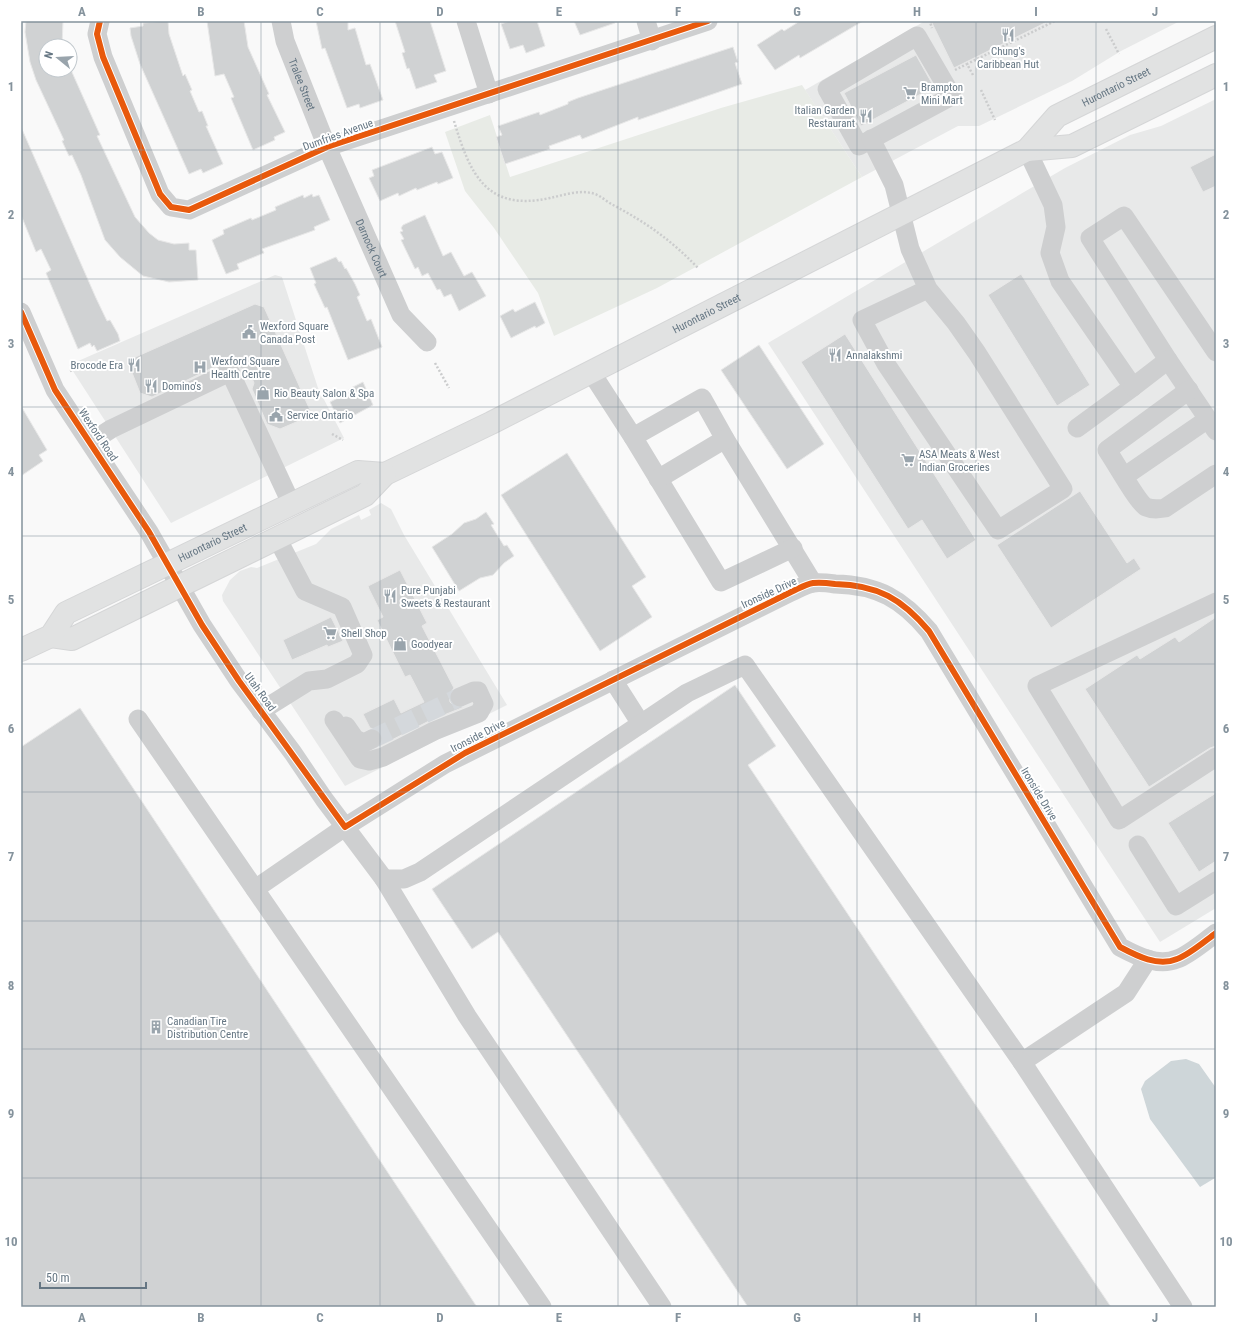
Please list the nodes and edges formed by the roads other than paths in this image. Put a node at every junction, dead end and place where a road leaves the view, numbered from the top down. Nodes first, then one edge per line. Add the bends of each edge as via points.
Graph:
1 (100, 21) edge
2 (281, 21) edge
3 (466, 21) edge
4 (646, 21) edge
5 (708, 21) edge
6 (1214, 37) edge
7 (652, 41) junction
8 (1216, 76) edge
9 (489, 94) junction
10 (871, 139) junction
11 (327, 147) junction
12 (1027, 150) junction
13 (901, 215) junction
14 (928, 289) junction
15 (21, 312) edge
16 (427, 342) dead end
17 (1216, 352) edge
18 (1168, 360) junction
19 (591, 372) junction
20 (1133, 387) junction
21 (1189, 390) junction
22 (1212, 425) edge
23 (1077, 428) dead end
24 (633, 437) junction
25 (725, 439) junction
26 (91, 442) junction
27 (385, 474) junction
28 (1216, 474) edge
29 (1125, 476) junction
30 (658, 479) junction
31 (291, 503) junction
32 (278, 538) junction
33 (793, 548) junction
34 (167, 564) junction
35 (813, 583) junction
36 (180, 586) junction
37 (1216, 602) edge
38 (51, 636) junction
39 (21, 650) edge
40 (613, 680) junction
41 (460, 697) tunnel mouth
42 (261, 711) junction
43 (138, 719) dead end
44 (641, 724) junction
45 (372, 739) tunnel mouth
46 (1216, 757) edge
47 (346, 828) junction
48 (1138, 845) dead end
49 (384, 880) junction
50 (1216, 881) edge
51 (255, 889) junction
52 (1216, 933) edge
53 (1148, 959) junction
54 (1022, 1062) junction
55 (542, 1307) edge
56 (662, 1307) edge
57 (1183, 1307) edge

1 - 11 street, Dumfries Avenue via 97,34 103,57 160,194 171,207 190,210
2 - 11 street, Tralee Street via 285,41
3 - 9 street
4 - 7 street
5 - 7 street, Dumfries Avenue
6 - 12 main road, Hurontario Street via 1057,116
7 - 9 street, Dumfries Avenue
8 - 12 main road, Hurontario Street via 1072,146
9 - 11 street, Dumfries Avenue
10 - 10 street via 859,146 827,89 917,36 952,96
10 - 13 street via 894,185
11 - 16 street, Darnock Court via 401,315
12 - 13 main road, Hurontario Street
12 - 20 street via 1053,205 1056,227 1050,253 1060,281
13 - 14 street via 910,249
13 - 19 main road, Hurontario Street
14 - 14 street via 862,320 886,364 998,530 1063,489 956,323
15 - 26 street, Wexford Road via 55,390
17 - 18 street via 1124,216 1090,238
18 - 20 street
18 - 21 street
19 - 24 street
19 - 27 main road, Hurontario Street via 491,424
20 - 23 street
21 - 22 street
21 - 29 street via 1107,450
22 - 29 street
24 - 25 street via 702,398
24 - 30 street
25 - 30 street
25 - 33 street
26 - 31 street via 111,429 230,372
26 - 34 street, Wexford Road
27 - 31 main road, Hurontario Street via 358,472
27 - 32 main road, Hurontario Street via 365,495
28 - 29 street via 1165,508 1155,509 1145,507
30 - 33 street via 721,582
31 - 34 main road, Hurontario Street
32 - 36 main road, Hurontario Street
32 - 42 street via 305,592 342,608 363,655 358,664 327,679 309,680
33 - 35 street
34 - 36 street, Utah Road
34 - 38 main road, Hurontario Street via 66,613
35 - 40 street, Ironside Drive
35 - 53 street, Ironside Drive via 848,584 870,588 891,597 913,612 929,632 1120,947
36 - 38 main road, Hurontario Street via 72,639
36 - 42 street, Utah Road via 202,625
37 - 46 street via 1038,686 1119,820
38 - 39 main road
40 - 44 street
40 - 47 street, Ironside Drive via 445,764
41 - 45 street via 474,691 478,692 484,704 479,713 373,760 360,759 337,719 355,739 364,743
42 - 47 street, Utah Road
43 - 51 street
44 - 49 street via 420,872 404,879
44 - 54 street via 687,693 745,666
47 - 49 street, Utah Road
47 - 51 street, Ironside Drive
48 - 50 street via 1176,906
49 - 56 street, Utah Road via 467,1016
51 - 55 street
52 - 53 street, Ironside Drive via 1177,960 1157,962
53 - 54 street via 1126,993
54 - 57 street

